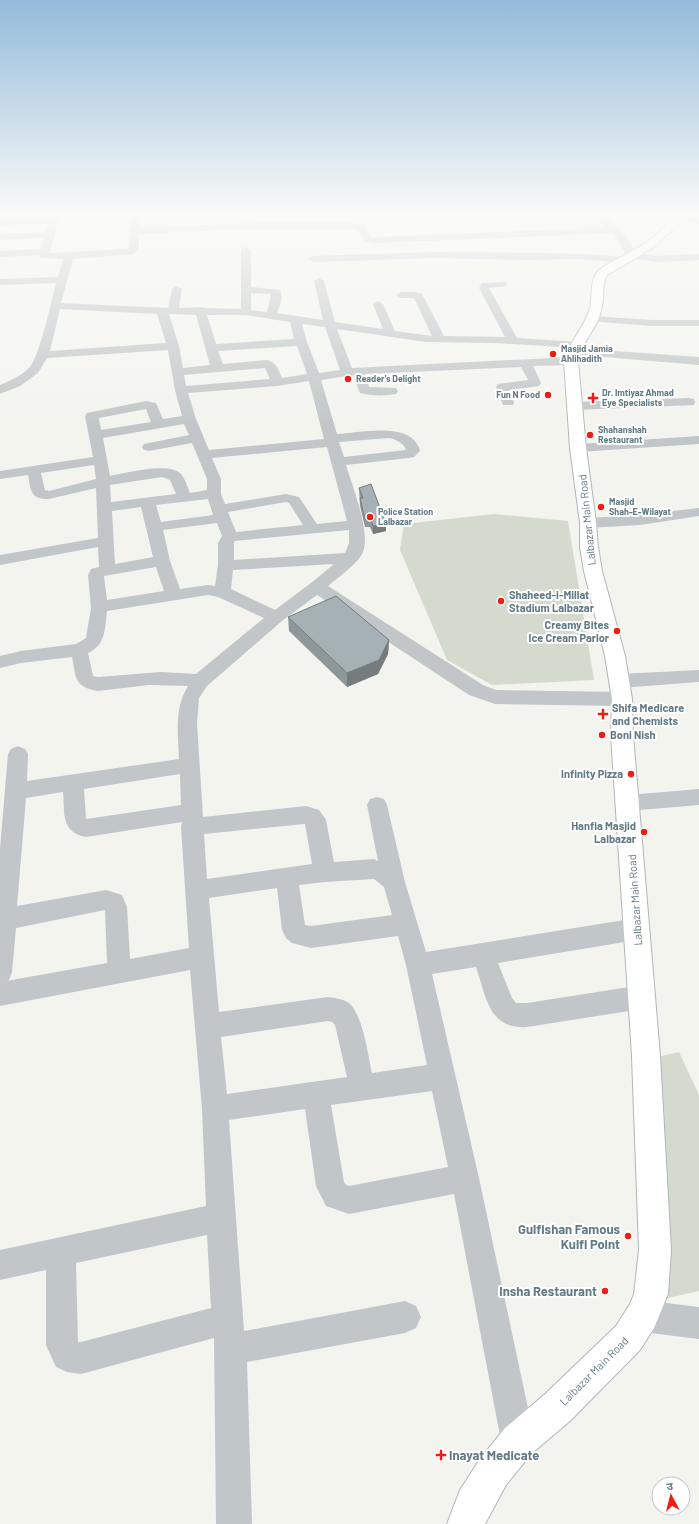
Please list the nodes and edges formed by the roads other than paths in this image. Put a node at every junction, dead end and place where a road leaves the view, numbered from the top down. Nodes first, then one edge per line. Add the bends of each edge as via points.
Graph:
1 (62, 284) edge
2 (246, 284) edge
3 (321, 284) edge
4 (500, 284) edge
5 (598, 284) edge
6 (177, 289) dead end
7 (246, 290) junction
8 (401, 295) dead end
9 (378, 304) dead end
10 (55, 306) junction
11 (200, 310) junction
12 (168, 311) junction
13 (246, 312) junction
14 (271, 316) junction
15 (295, 319) junction
16 (592, 319) junction
17 (699, 323) edge
18 (330, 325) junction
19 (391, 334) junction
20 (440, 340) junction
21 (513, 341) junction
22 (300, 342) junction
23 (173, 346) junction
24 (211, 348) junction
25 (574, 352) junction
26 (44, 355) junction
27 (699, 361) edge
28 (526, 364) junction
29 (218, 368) junction
30 (178, 372) junction
31 (353, 372) junction
32 (314, 376) junction
33 (278, 382) junction
34 (0, 390) edge
35 (181, 390) junction
36 (392, 391) dead end
37 (508, 402) dead end
38 (689, 402) dead end
39 (576, 406) junction
40 (189, 419) junction
41 (158, 423) junction
42 (95, 435) junction
43 (197, 438) junction
44 (699, 440) edge
45 (149, 447) dead end
46 (333, 448) junction
47 (578, 448) junction
48 (205, 455) junction
49 (100, 460) junction
50 (34, 471) junction
51 (0, 476) edge
52 (103, 482) junction
53 (214, 494) junction
54 (184, 497) junction
55 (147, 501) junction
56 (105, 506) junction
57 (699, 512) edge
58 (220, 514) junction
59 (588, 523) junction
60 (356, 525) junction
61 (155, 527) junction
62 (313, 529) junction
63 (230, 537) junction
64 (106, 541) junction
65 (350, 558) junction
66 (0, 560) edge
67 (162, 561) junction
68 (226, 566) junction
69 (107, 570) junction
70 (317, 587) junction
71 (222, 592) junction
72 (173, 594) junction
73 (99, 608) junction
74 (276, 617) junction
75 (79, 650) junction
76 (0, 662) edge
77 (699, 676) edge
78 (200, 681) junction
79 (620, 690) junction
80 (18, 754) dead end
81 (189, 765) junction
82 (72, 782) junction
83 (16, 792) junction
84 (699, 797) edge
85 (628, 803) junction
86 (377, 805) dead end
87 (192, 820) junction
88 (325, 872) junction
89 (287, 877) junction
90 (394, 882) junction
91 (4, 889) edge
92 (197, 890) junction
93 (6, 919) junction
94 (406, 924) junction
95 (637, 929) junction
96 (483, 954) junction
97 (201, 957) junction
98 (1, 958) edge
99 (418, 965) junction
100 (119, 973) junction
101 (0, 994) edge
102 (642, 997) junction
103 (208, 1026) junction
104 (442, 1076) junction
105 (363, 1088) junction
106 (316, 1095) junction
107 (215, 1109) junction
108 (465, 1178) junction
109 (221, 1217) junction
110 (61, 1252) junction
111 (0, 1265) edge
112 (642, 1316) junction
113 (405, 1317) dead end
114 (698, 1327) edge
115 (229, 1334) junction
116 (518, 1441) junction
117 (234, 1524) edge
118 (466, 1524) edge

1 - 10 street
2 - 7 street
3 - 18 street
4 - 21 street via 486,285 484,288
5 - 16 main road
6 - 12 street
7 - 13 street
7 - 14 street via 276,292
8 - 20 street via 418,296
9 - 19 street
10 - 12 street
10 - 26 street
11 - 12 street
11 - 13 street
11 - 24 street
12 - 23 street
13 - 14 street
14 - 15 street
15 - 18 street
15 - 22 street
16 - 17 street
16 - 25 main road
18 - 19 street
18 - 31 street
19 - 20 street
20 - 21 street
21 - 25 street
22 - 24 street
22 - 32 street
23 - 26 street
23 - 30 street
24 - 29 street
25 - 27 street
25 - 28 street
25 - 39 main road, Lalbazar Main Road
26 - 34 street via 34,370 16,383
28 - 31 street
28 - 37 street via 535,383 502,387
29 - 30 street
29 - 33 street via 267,364
30 - 35 street
31 - 32 street
31 - 36 street via 364,390
32 - 33 street
32 - 46 street
33 - 35 street
35 - 40 street
38 - 39 street
39 - 47 main road, Lalbazar Main Road
40 - 41 street
40 - 43 street
41 - 42 street
41 - 42 street via 151,406 146,405 102,413 92,416
42 - 49 street
43 - 45 street
43 - 48 street
44 - 47 street
46 - 48 street
46 - 60 street
47 - 59 main road, Lalbazar Main Road
48 - 53 street via 214,479
49 - 50 street
49 - 52 street
50 - 51 street
50 - 52 street via 38,492 42,495
52 - 54 street via 170,473 175,476
52 - 56 street
53 - 54 street
53 - 58 street
54 - 55 street
55 - 56 street
55 - 61 street
56 - 64 street
57 - 59 street via 640,520
58 - 61 street
58 - 62 street via 291,498
58 - 63 street
59 - 79 main road, Lalbazar Main Road via 588,547 615,656
60 - 62 street
60 - 65 street via 357,543
61 - 67 street
62 - 63 street
63 - 68 street via 226,543
64 - 66 street
64 - 69 street
65 - 68 street
65 - 70 street
67 - 69 street
67 - 72 street
68 - 71 street
69 - 73 street via 96,575
70 - 74 street
70 - 79 street via 476,690 495,697
71 - 72 street via 208,590
71 - 74 street
72 - 73 street
73 - 75 street via 94,641
74 - 78 street
75 - 76 street
75 - 78 street via 85,679 91,683 158,677
77 - 79 street
78 - 81 street via 190,698 187,723
79 - 85 main road, Lalbazar Main Road
80 - 83 street
81 - 82 street
81 - 87 street
82 - 83 street
82 - 87 street via 76,822 80,827
83 - 91 street
84 - 85 street
85 - 95 main road, Lalbazar Main Road
86 - 90 street
87 - 88 street via 312,816
87 - 92 street
88 - 89 street
88 - 90 street via 374,868
89 - 92 street
89 - 94 street via 294,930 300,935 312,937
90 - 94 street
91 - 93 street
92 - 97 street
93 - 98 street
93 - 100 street via 106,900 114,902
94 - 99 street
95 - 96 street
95 - 102 main road, Lalbazar Main Road
96 - 99 street
96 - 102 street via 502,1006 513,1016
97 - 100 street
97 - 103 street
99 - 104 street
100 - 101 street
102 - 112 main road, Lalbazar Main Road via 655,1250 651,1294
103 - 105 street via 328,1008 340,1011 346,1019
103 - 107 street
104 - 105 street
104 - 108 street
105 - 106 street
106 - 107 street
106 - 108 street via 330,1186 336,1196 349,1200
107 - 109 street
108 - 116 street
109 - 110 street
109 - 115 street
110 - 111 street
110 - 115 street via 62,1346 67,1356 81,1358
112 - 114 street
112 - 116 main road, Lalbazar Main Road via 628,1338 557,1408
113 - 115 street
115 - 117 street
116 - 118 main road, Lalbazar Main Road via 493,1472 474,1504

